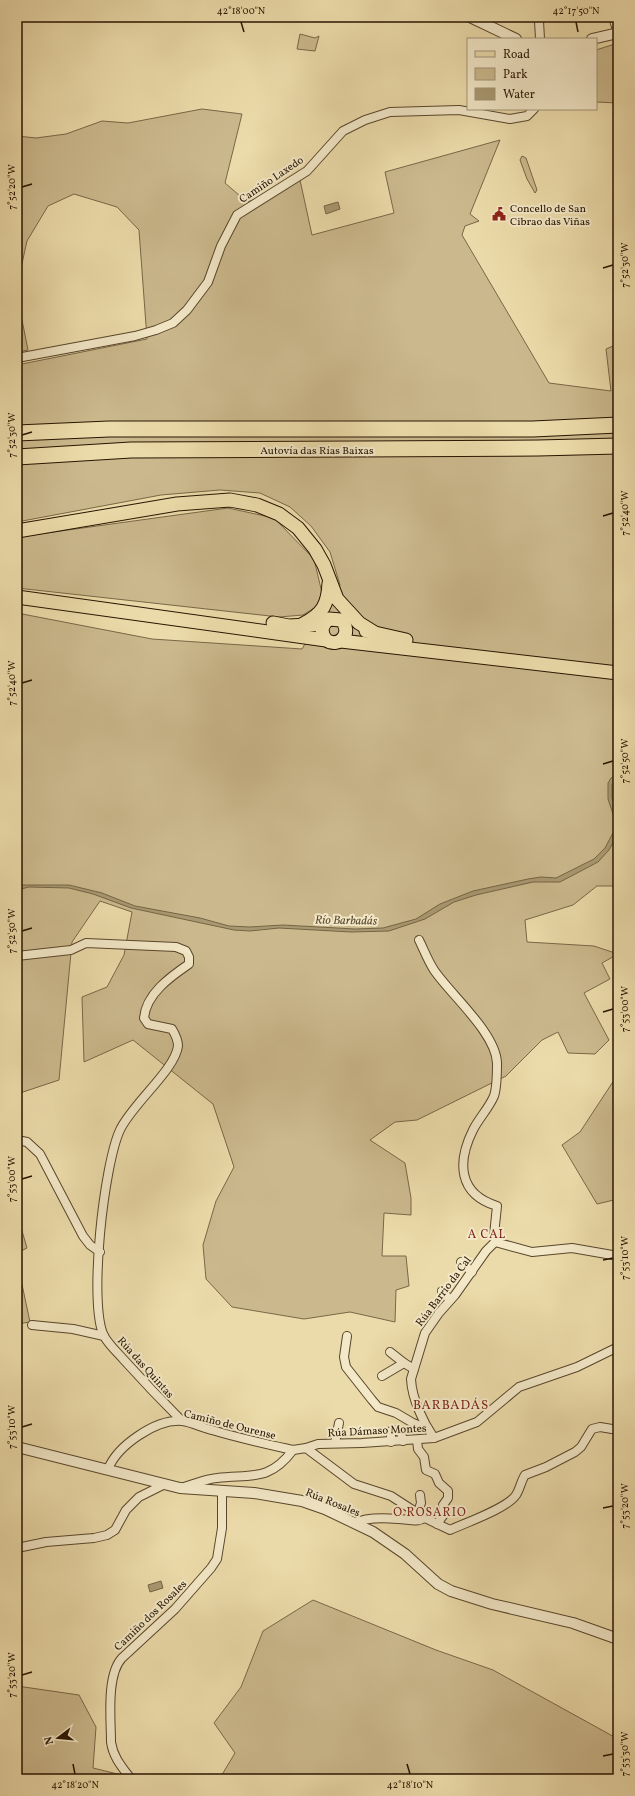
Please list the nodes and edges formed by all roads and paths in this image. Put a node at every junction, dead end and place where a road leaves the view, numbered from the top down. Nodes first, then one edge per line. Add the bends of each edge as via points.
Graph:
1 (470, 17) edge
2 (542, 17) edge
3 (613, 17) edge
4 (618, 33) edge
5 (514, 38) edge
6 (540, 38) edge
7 (596, 38) edge
8 (533, 110) edge
9 (17, 358) edge
10 (618, 426) edge
11 (17, 433) edge
12 (618, 446) edge
13 (175, 451) junction
14 (17, 457) edge
15 (17, 463) edge
16 (17, 531) edge
17 (17, 597) edge
18 (333, 599) junction
19 (62, 603) junction
20 (326, 622) junction
21 (301, 625) junction
22 (345, 625) junction
23 (375, 633) junction
24 (326, 640) junction
25 (341, 641) junction
26 (521, 661) junction
27 (618, 673) edge
28 (419, 940) dead end
29 (18, 956) edge
30 (17, 1140) edge
31 (495, 1242) junction
32 (100, 1252) junction
33 (618, 1256) edge
34 (461, 1262) dead end
35 (472, 1272) junction
36 (442, 1291) dead end
37 (450, 1300) junction
38 (32, 1325) dead end
39 (104, 1336) junction
40 (347, 1336) dead end
41 (618, 1346) edge
42 (390, 1352) dead end
43 (404, 1363) junction
44 (414, 1369) junction
45 (382, 1376) dead end
46 (182, 1421) junction
47 (339, 1423) dead end
48 (428, 1429) junction
49 (618, 1430) edge
50 (434, 1438) junction
51 (417, 1440) junction
52 (335, 1443) junction
53 (17, 1447) edge
54 (306, 1448) junction
55 (293, 1450) junction
56 (108, 1469) junction
57 (165, 1484) junction
58 (180, 1488) junction
59 (222, 1491) junction
60 (420, 1495) dead end
61 (418, 1512) junction
62 (425, 1518) junction
63 (355, 1523) junction
64 (437, 1524) junction
65 (17, 1548) edge
66 (618, 1639) edge
67 (131, 1779) edge

1 - 5 street
2 - 6 street via 539,21
3 - 4 street
4 - 7 street
8 - 9 street, Camiño Laxedo via 527,116 510,119 459,110 390,112 343,130 307,171 237,215 221,246 208,282 187,310 173,323 135,336
10 - 11 highway, Autovía das Rías Baixas via 525,429 110,429
12 - 13 highway, Autovía das Rías Baixas
13 - 14 highway, Autovía das Rías Baixas via 92,451
13 - 15 highway
16 - 18 main road via 177,504 230,500 257,505 279,514 298,528 315,549 324,565
17 - 19 main road
18 - 20 main road
18 - 21 main road via 314,619
18 - 22 main road
18 - 23 main road
19 - 21 main road via 106,603 289,626
19 - 24 main road
20 - 21 main road
20 - 22 main road via 337,619
20 - 24 main road via 322,633
22 - 23 main road
22 - 25 main road via 346,635
23 - 26 main road via 468,648
24 - 25 main road via 333,643
25 - 26 main road
26 - 27 main road
28 - 31 street via 435,971 488,1038 497,1061 494,1096 473,1129 463,1158 464,1177 469,1189 484,1201 496,1206
29 - 32 street, Rúa das Quintas via 71,950 86,943 176,948 186,951 189,957 189,964 153,994 145,1008 144,1018 148,1024 172,1029 178,1046 170,1066 120,1129 105,1186
30 - 32 street via 34,1147 83,1236
31 - 33 street via 532,1252 572,1248
31 - 35 street, Rúa Barrio da Cal
32 - 39 street, Rúa das Quintas via 98,1302
34 - 35 street
35 - 37 street, Rúa Barrio da Cal
36 - 37 street
37 - 44 street, Rúa Barrio da Cal via 425,1334
38 - 39 street via 73,1329
39 - 46 street, Rúa das Quintas
40 - 48 street via 344,1356 346,1367 378,1407
41 - 50 street, Rúa Dámaso Montes via 577,1367 519,1387 477,1422
42 - 43 street
43 - 44 street
43 - 45 street
44 - 48 street, Rúa Barrio da Cal via 411,1386
46 - 55 street, Camiño de Ourense
46 - 56 street, Camiño de Ourense via 159,1424 150,1429 120,1450
47 - 52 street
48 - 50 street, Rúa Barrio da Cal
49 - 64 street via 600,1427 592,1429 575,1452 546,1467 524,1474 514,1498 492,1512 450,1530
50 - 51 street, Rúa Dámaso Montes
51 - 52 street, Rúa Dámaso Montes
51 - 64 street via 426,1470 435,1474 448,1491 448,1498 443,1505 445,1513
52 - 54 street, Rúa Dámaso Montes
53 - 56 street, Rúa Rosales
54 - 55 street, Rúa Dámaso Montes
54 - 61 street via 354,1484 391,1496
55 - 58 street via 278,1466 262,1474 245,1478 216,1478
56 - 57 street, Rúa Rosales
57 - 58 street, Rúa Rosales
57 - 65 street via 139,1497 126,1510 115,1530 107,1535
58 - 59 street, Rúa Rosales
59 - 63 street, Rúa Rosales via 302,1501
59 - 67 street, Camiño dos Rosales via 217,1559 176,1609 115,1667 112,1683 111,1742 117,1761
60 - 61 street
61 - 62 street
62 - 63 street via 418,1521 362,1520
62 - 64 street
63 - 66 street, Rúa Rosales via 390,1542 438,1584 451,1591 492,1604 573,1623

